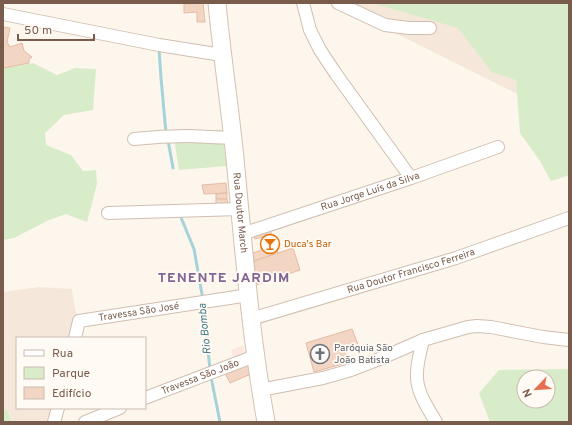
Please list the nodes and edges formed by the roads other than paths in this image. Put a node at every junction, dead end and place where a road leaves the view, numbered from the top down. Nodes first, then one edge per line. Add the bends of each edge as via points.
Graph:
1 (217, 3) edge
2 (303, 3) edge
3 (338, 3) edge
4 (3, 14) edge
5 (430, 28) dead end
6 (222, 55) junction
7 (233, 138) junction
8 (134, 139) dead end
9 (498, 147) dead end
10 (411, 178) junction
11 (240, 209) junction
12 (108, 213) dead end
13 (569, 218) edge
14 (242, 234) junction
15 (248, 295) junction
16 (251, 319) junction
17 (75, 337) edge
18 (423, 340) junction
19 (569, 340) edge
20 (255, 356) junction
21 (260, 390) junction
22 (146, 398) edge
23 (58, 409) edge
24 (118, 409) edge
25 (54, 422) edge
26 (85, 422) edge
27 (266, 422) edge
28 (436, 422) edge

1 - 6 main road, Rua Doutor March
2 - 10 street via 310,30 320,50
3 - 5 street via 386,25
4 - 6 street
6 - 7 main road, Rua Doutor March
7 - 8 street via 168,136
7 - 11 main road, Rua Doutor March
9 - 10 street, Rua Jorge Luís da Silva
10 - 14 street, Rua Jorge Luís da Silva
11 - 12 street
11 - 14 main road, Rua Doutor March
13 - 16 street, Rua Doutor Francisco Ferreira via 456,258
14 - 15 main road, Rua Doutor March
15 - 16 main road, Rua Doutor March
15 - 17 street, Travessa São José via 79,321
16 - 20 main road, Rua Doutor March
18 - 19 street via 468,326
18 - 21 street via 351,370
18 - 28 street via 416,378 420,395
20 - 21 main road, Rua Doutor March
20 - 22 street, Travessa São João
21 - 27 main road, Rua Doutor March
23 - 25 street
24 - 26 street

